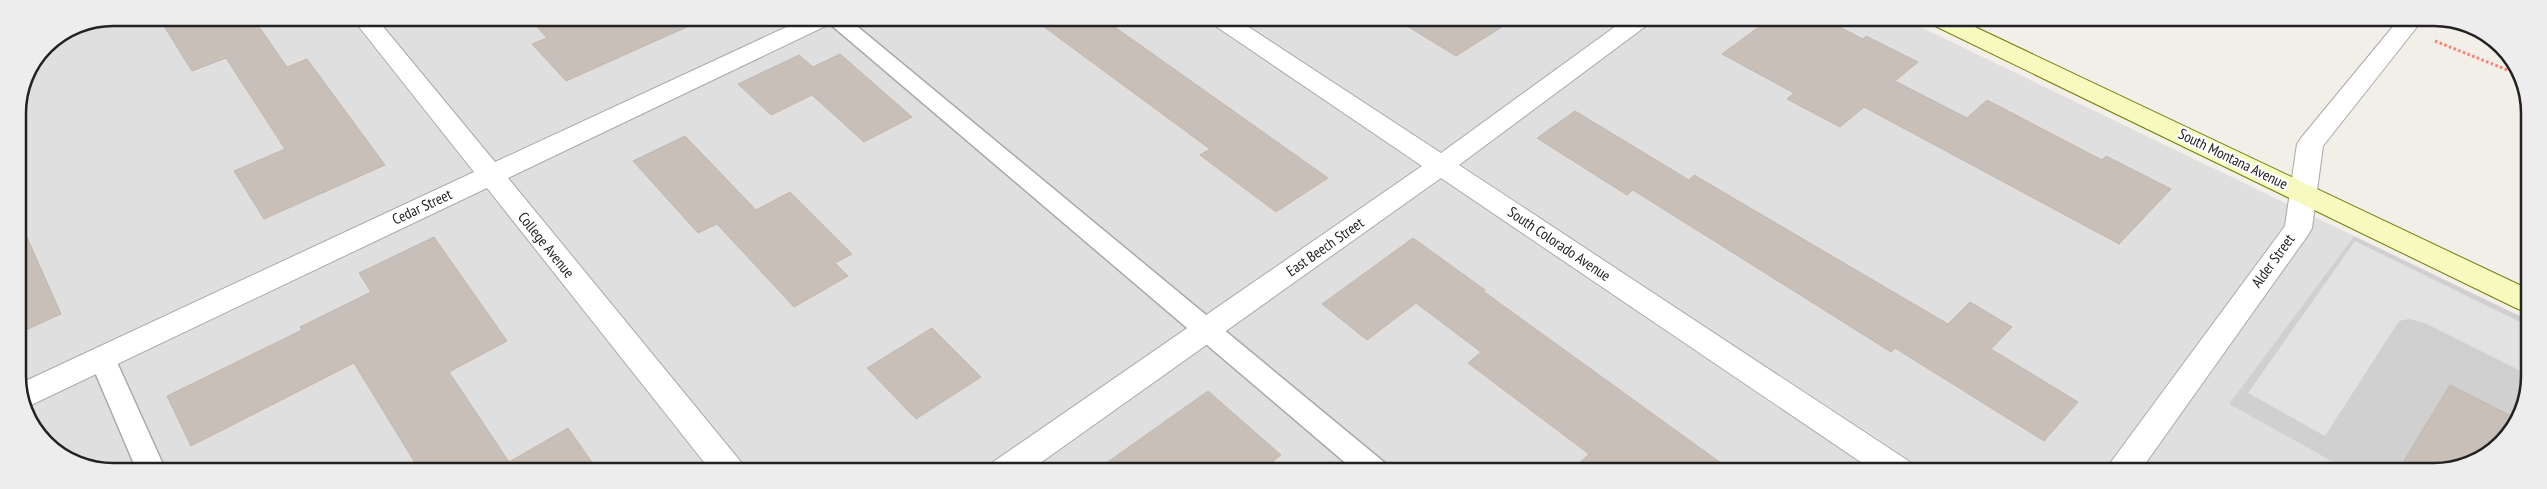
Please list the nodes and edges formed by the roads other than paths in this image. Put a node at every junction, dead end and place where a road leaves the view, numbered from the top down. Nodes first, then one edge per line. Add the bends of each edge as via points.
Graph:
1 (370, 26) edge
2 (807, 26) edge
3 (844, 26) edge
4 (1231, 26) edge
5 (1631, 26) edge
6 (1954, 26) edge
7 (2407, 26) edge
8 (1442, 165) junction
9 (490, 176) junction
10 (2303, 193) junction
11 (2521, 298) edge
12 (1206, 329) junction
13 (102, 358) junction
14 (28, 393) edge
15 (148, 463) edge
16 (723, 463) edge
17 (1015, 463) edge
18 (1365, 463) edge
19 (1887, 463) edge
20 (2128, 463) edge

1 - 9 street, College Avenue
2 - 9 street, Cedar Street
3 - 12 lane
4 - 8 street, South Colorado Avenue
5 - 8 street, East Beech Street
6 - 10 street, South Montana Avenue
7 - 10 street, Alder Street via 2310,144
8 - 12 street, East Beech Street
8 - 19 street, South Colorado Avenue
9 - 13 street, Cedar Street
9 - 16 street, College Avenue
10 - 11 street, South Montana Avenue
10 - 20 street, Alder Street via 2298,228
12 - 17 street, East Beech Street
12 - 18 lane
13 - 14 street, Cedar Street
13 - 15 lane

